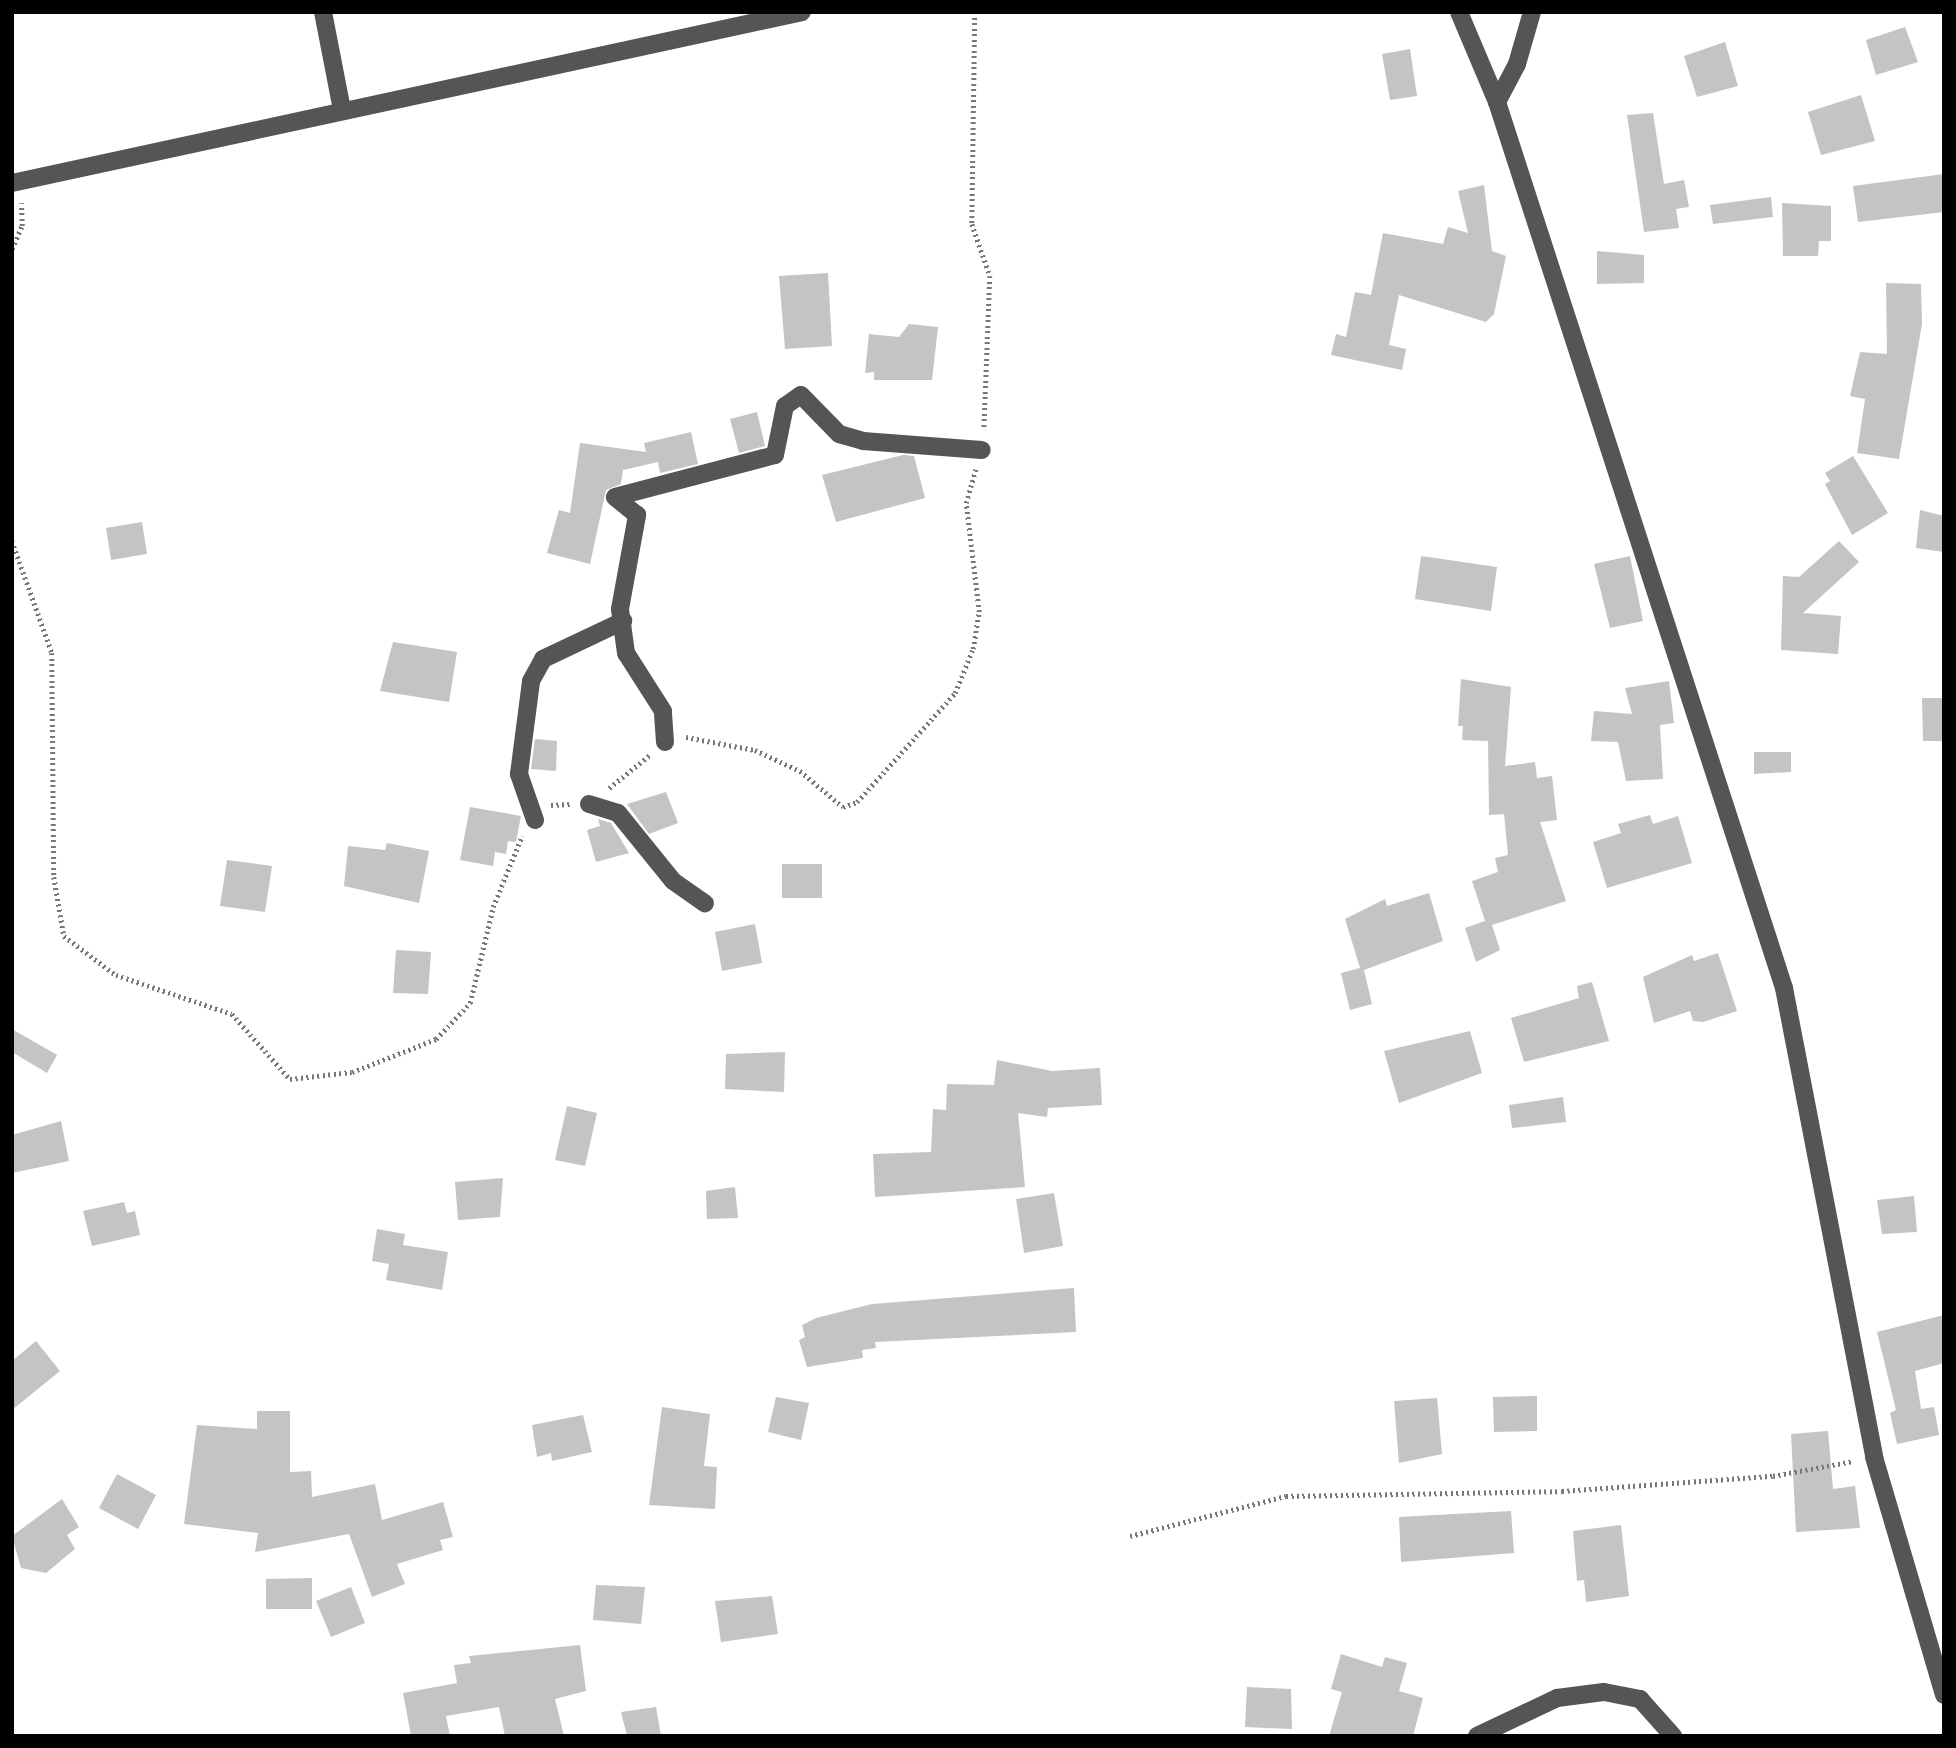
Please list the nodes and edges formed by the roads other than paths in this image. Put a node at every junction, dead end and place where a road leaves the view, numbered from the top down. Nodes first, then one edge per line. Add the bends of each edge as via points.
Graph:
1 (323, 12) edge
2 (802, 12) edge
3 (1459, 12) edge
4 (1532, 12) edge
5 (1497, 102) junction
6 (342, 110) junction
7 (16, 182) edge
8 (982, 450) dead end
9 (649, 488) junction
10 (637, 515) junction
11 (623, 621) junction
12 (665, 742) road end
13 (589, 804) road end
14 (535, 820) road end
15 (705, 903) dead end
16 (1944, 1695) edge
17 (1477, 1736) edge
18 (1673, 1736) edge

1 - 6 street
2 - 6 street
3 - 5 street
4 - 5 street via 1517,64
5 - 16 street via 1784,988 1874,1457
6 - 7 street
8 - 9 street via 851,437 839,433 801,395 785,406 775,455
9 - 10 street
9 - 10 street via 614,499
10 - 11 street
11 - 12 street via 626,653 663,710
11 - 14 street via 543,659 531,681 519,774
13 - 15 street via 618,813 673,881
17 - 18 street via 1557,1698 1604,1692 1640,1699

